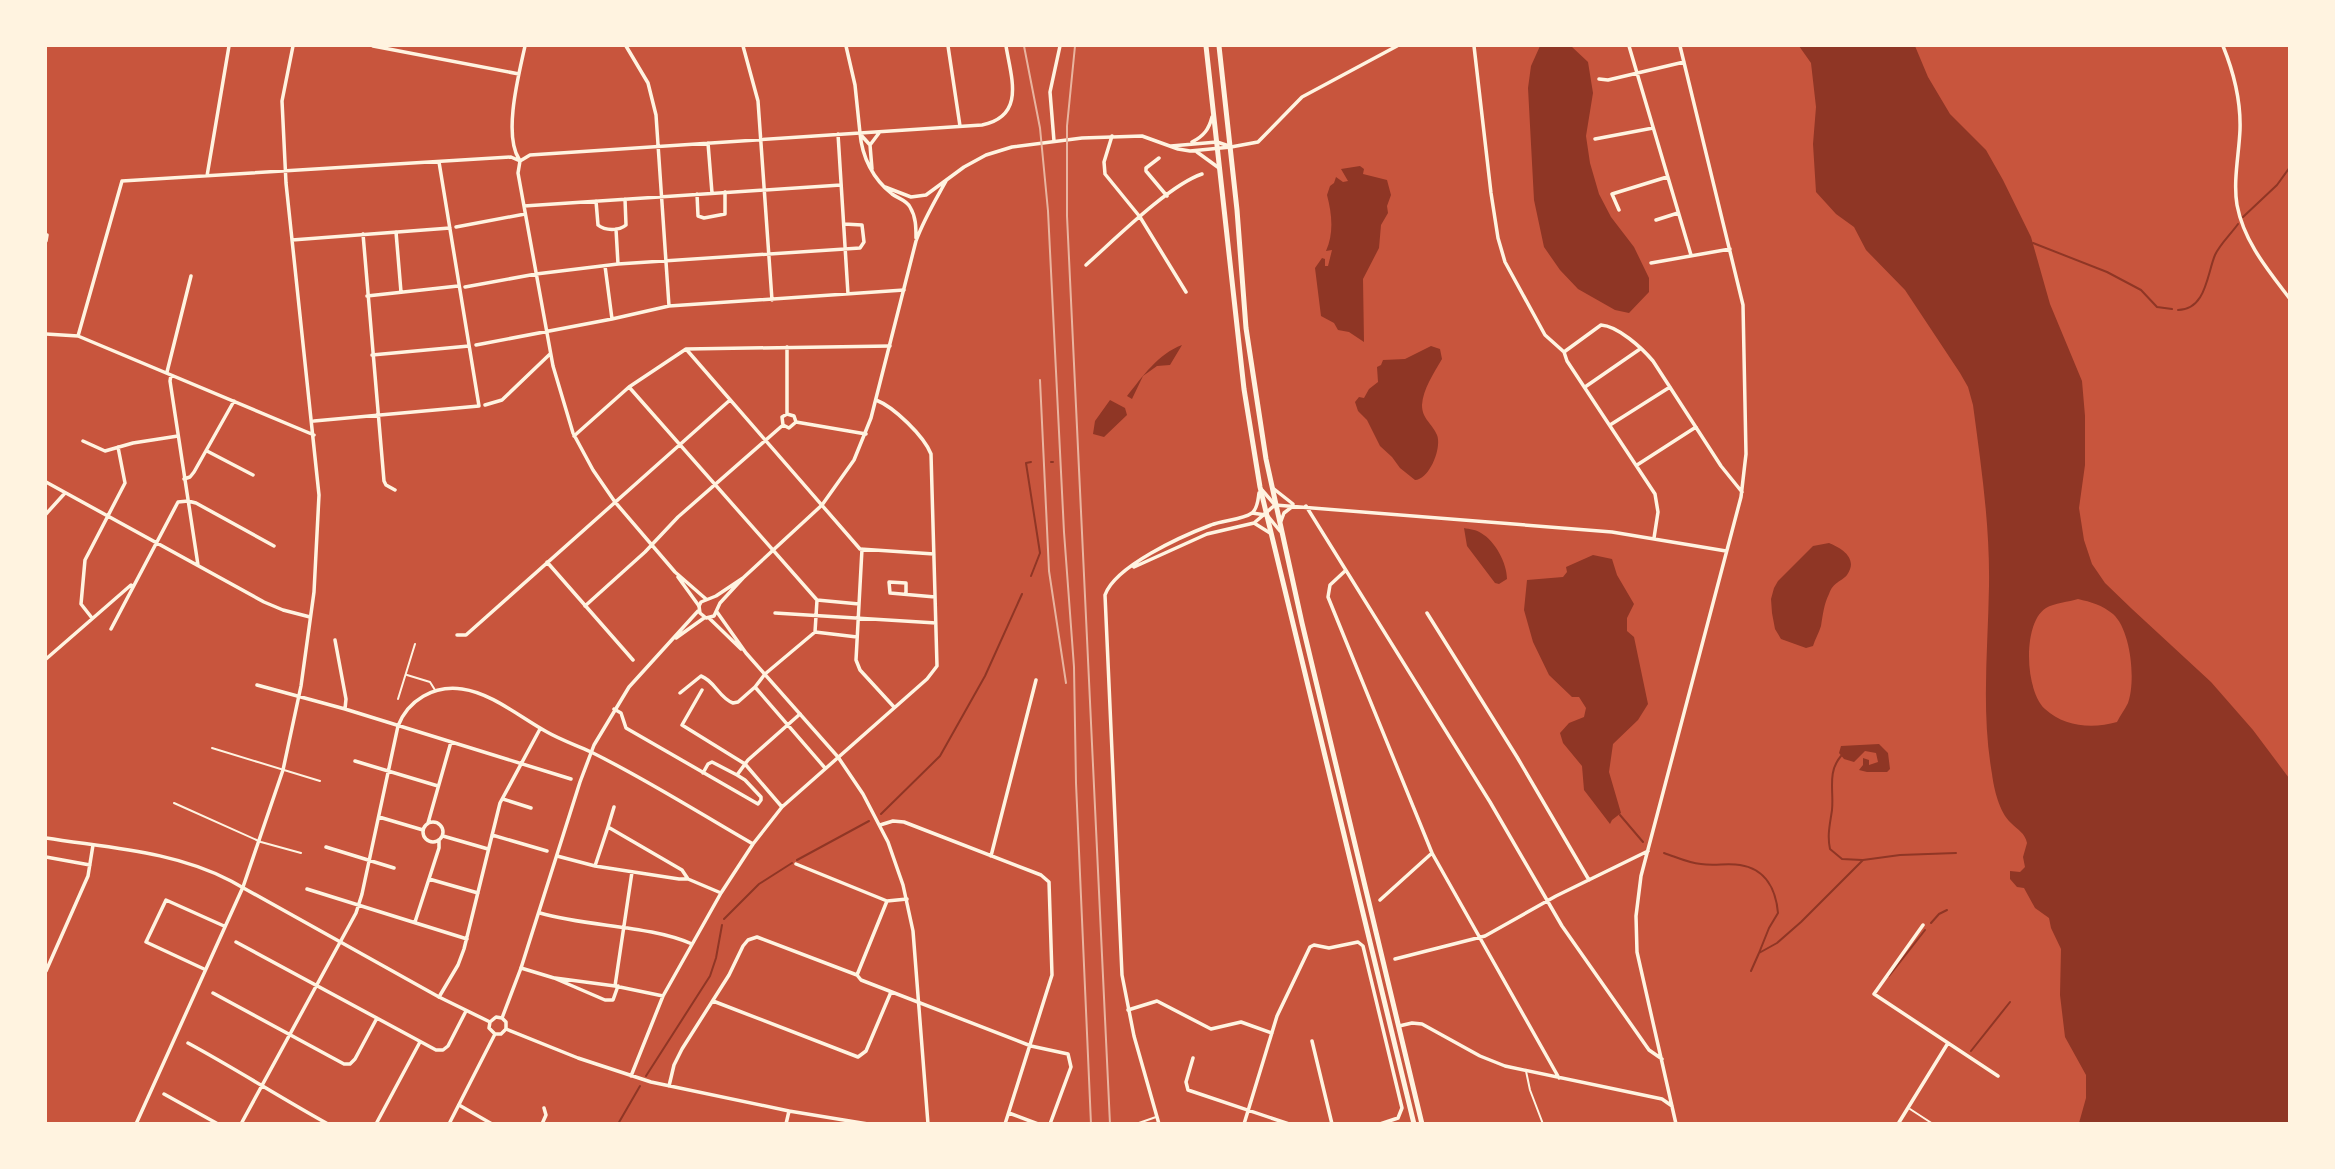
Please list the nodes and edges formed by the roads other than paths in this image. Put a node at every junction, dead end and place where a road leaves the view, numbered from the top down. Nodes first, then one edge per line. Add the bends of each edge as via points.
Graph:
1 (229, 46) edge
2 (293, 46) edge
3 (373, 46) edge
4 (525, 46) edge
5 (626, 46) edge
6 (743, 46) edge
7 (846, 46) edge
8 (948, 46) edge
9 (1006, 46) edge
10 (1060, 46) edge
11 (1206, 46) edge
12 (1219, 46) edge
13 (1396, 46) edge
14 (1474, 46) edge
15 (1629, 46) edge
16 (1680, 46) edge
17 (2224, 46) edge
18 (1684, 62) junction
19 (1637, 73) junction
20 (519, 74) junction
21 (1599, 79) dead end
22 (1213, 111) junction
23 (960, 126) junction
24 (1653, 128) junction
25 (880, 132) junction
26 (860, 133) junction
27 (838, 134) junction
28 (1112, 136) junction
29 (761, 139) junction
30 (1595, 139) dead end
31 (1054, 141) junction
32 (708, 143) junction
33 (1186, 144) junction
34 (870, 145) junction
35 (1217, 145) junction
36 (1170, 146) junction
37 (658, 147) junction
38 (1230, 147) junction
39 (1195, 151) junction
40 (1159, 158) dead end
41 (520, 161) junction
42 (439, 162) junction
43 (1219, 168) junction
44 (286, 171) junction
45 (872, 171) junction
46 (1202, 174) dead end
47 (207, 176) junction
48 (1668, 177) junction
49 (946, 181) junction
50 (841, 185) junction
51 (885, 187) junction
52 (764, 190) junction
53 (725, 192) junction
54 (712, 193) junction
55 (697, 194) junction
56 (923, 195) junction
57 (1167, 196) junction
58 (662, 197) junction
59 (916, 197) junction
60 (625, 199) junction
61 (596, 201) junction
62 (524, 206) junction
63 (932, 206) junction
64 (1619, 210) dead end
65 (912, 211) junction
66 (1678, 213) junction
67 (526, 214) junction
68 (928, 215) junction
69 (1140, 217) junction
70 (1656, 220) dead end
71 (844, 224) junction
72 (456, 227) dead end
73 (450, 228) junction
74 (616, 229) junction
75 (396, 232) junction
76 (363, 234) junction
77 (47, 235) dead end
78 (292, 240) junction
79 (916, 240) junction
80 (46, 241) edge
81 (845, 249) junction
82 (1730, 249) junction
83 (769, 254) junction
84 (1691, 255) junction
85 (667, 261) junction
86 (1651, 263) dead end
87 (618, 264) junction
88 (1086, 265) dead end
89 (605, 266) junction
90 (536, 274) junction
91 (191, 276) dead end
92 (458, 286) junction
93 (465, 286) dead end
94 (904, 290) junction
95 (401, 292) junction
96 (1186, 292) dead end
97 (848, 294) junction
98 (367, 296) junction
99 (2290, 299) edge
100 (772, 300) junction
101 (669, 306) junction
102 (612, 319) junction
103 (546, 332) junction
104 (46, 334) edge
105 (78, 336) junction
106 (476, 345) dead end
107 (469, 346) junction
108 (890, 346) junction
109 (787, 347) junction
110 (686, 349) junction
111 (1640, 349) junction
112 (1564, 352) junction
113 (550, 354) junction
114 (372, 355) junction
115 (169, 374) junction
116 (629, 387) junction
117 (1585, 387) junction
118 (1670, 387) junction
119 (730, 400) junction
120 (876, 400) junction
121 (234, 401) junction
122 (485, 405) dead end
123 (788, 414) junction
124 (377, 416) junction
125 (313, 421) junction
126 (796, 422) junction
127 (783, 425) junction
128 (1611, 425) junction
129 (1696, 427) junction
130 (866, 434) junction
131 (314, 435) junction
132 (178, 436) junction
133 (574, 436) junction
134 (766, 440) junction
135 (83, 441) dead end
136 (680, 445) junction
137 (118, 447) junction
138 (207, 451) junction
139 (1637, 465) junction
140 (253, 475) dead end
141 (184, 479) junction
142 (46, 482) edge
143 (715, 485) junction
144 (1271, 485) junction
145 (1260, 487) junction
146 (395, 490) dead end
147 (1742, 492) junction
148 (65, 493) junction
149 (188, 501) junction
150 (615, 502) junction
151 (822, 505) junction
152 (1275, 505) junction
153 (1294, 505) junction
154 (1306, 506) junction
155 (1252, 513) junction
156 (46, 514) edge
157 (1266, 515) junction
158 (108, 516) junction
159 (1254, 523) junction
160 (1270, 533) junction
161 (1282, 536) junction
162 (1654, 538) junction
163 (156, 542) junction
164 (650, 544) junction
165 (274, 546) dead end
166 (862, 550) junction
167 (774, 551) junction
168 (1726, 551) junction
169 (934, 554) junction
170 (547, 562) junction
171 (198, 565) junction
172 (1132, 567) junction
173 (1345, 570) junction
174 (675, 572) junction
175 (743, 578) junction
176 (135, 582) junction
177 (906, 594) junction
178 (935, 597) junction
179 (707, 599) junction
180 (817, 600) junction
181 (859, 604) junction
182 (585, 606) junction
183 (699, 607) junction
184 (717, 611) junction
185 (775, 613) dead end
186 (1427, 613) dead end
187 (816, 616) junction
188 (310, 617) junction
189 (92, 618) junction
190 (708, 618) junction
191 (858, 620) junction
192 (936, 623) junction
193 (111, 629) dead end
194 (815, 632) junction
195 (457, 635) dead end
196 (857, 637) junction
197 (673, 639) junction
198 (335, 640) dead end
199 (415, 644) dead end
200 (746, 653) junction
201 (46, 659) edge
202 (633, 660) dead end
203 (765, 674) junction
204 (406, 675) junction
205 (1036, 680) dead end
206 (257, 685) dead end
207 (755, 687) junction
208 (702, 690) dead end
209 (435, 691) junction
210 (680, 693) dead end
211 (300, 696) junction
212 (398, 699) dead end
213 (894, 707) junction
214 (345, 709) junction
215 (614, 709) junction
216 (800, 714) junction
217 (787, 725) junction
218 (398, 726) junction
219 (540, 729) junction
220 (451, 742) junction
221 (212, 748) dead end
222 (591, 752) junction
223 (838, 757) junction
224 (355, 761) dead end
225 (520, 764) junction
226 (745, 764) junction
227 (825, 768) junction
228 (283, 770) junction
229 (388, 771) junction
230 (703, 773) junction
231 (737, 775) junction
232 (571, 779) dead end
233 (320, 781) dead end
234 (438, 786) junction
235 (502, 798) junction
236 (174, 803) dead end
237 (614, 807) dead end
238 (782, 807) junction
239 (531, 808) dead end
240 (379, 817) junction
241 (428, 823) junction
242 (880, 825) junction
243 (608, 827) junction
244 (424, 830) junction
245 (492, 835) junction
246 (443, 836) junction
247 (46, 838) edge
248 (439, 841) junction
249 (261, 842) junction
250 (753, 844) junction
251 (93, 845) junction
252 (326, 847) dead end
253 (488, 849) junction
254 (547, 851) dead end
255 (1648, 851) junction
256 (301, 853) dead end
257 (1432, 853) junction
258 (557, 856) junction
259 (991, 856) junction
260 (46, 857) edge
261 (370, 860) junction
262 (796, 864) dead end
263 (90, 865) junction
264 (595, 866) junction
265 (394, 868) dead end
266 (632, 872) junction
267 (688, 878) junction
268 (429, 879) junction
269 (1589, 880) junction
270 (243, 887) junction
271 (307, 888) dead end
272 (478, 893) junction
273 (721, 893) junction
274 (907, 899) junction
275 (1380, 900) dead end
276 (887, 901) junction
277 (1547, 901) junction
278 (359, 905) junction
279 (540, 913) junction
280 (415, 922) junction
281 (1923, 925) dead end
282 (224, 926) junction
283 (624, 929) junction
284 (1480, 938) junction
285 (467, 939) junction
286 (236, 942) dead end
287 (340, 943) junction
288 (692, 944) junction
289 (46, 953) edge
290 (53, 955) junction
291 (1395, 959) dead end
292 (522, 968) junction
293 (205, 969) junction
294 (46, 971) edge
295 (857, 975) junction
296 (554, 978) junction
297 (316, 985) junction
298 (617, 986) junction
299 (891, 992) junction
300 (214, 993) dead end
301 (663, 996) junction
302 (439, 997) junction
303 (713, 1001) junction
304 (918, 1003) junction
305 (1128, 1010) junction
306 (466, 1011) junction
307 (377, 1018) junction
308 (502, 1018) junction
309 (490, 1022) junction
310 (1399, 1026) junction
311 (506, 1029) junction
312 (1272, 1033) junction
313 (289, 1034) junction
314 (495, 1034) junction
315 (420, 1041) junction
316 (1312, 1041) dead end
317 (188, 1043) dead end
318 (1948, 1043) junction
319 (1031, 1045) junction
320 (1194, 1058) dead end
321 (1662, 1059) junction
322 (1526, 1071) junction
323 (631, 1076) junction
324 (1998, 1076) dead end
325 (1559, 1078) junction
326 (262, 1085) junction
327 (670, 1086) junction
328 (164, 1094) dead end
329 (460, 1105) junction
330 (544, 1108) dead end
331 (1673, 1108) junction
332 (1908, 1108) junction
333 (1248, 1110) junction
334 (789, 1111) junction
335 (1009, 1113) junction
336 (1157, 1117) junction
337 (927, 1123) edge
338 (136, 1124) edge
339 (218, 1124) edge
340 (241, 1124) edge
341 (328, 1124) edge
342 (376, 1124) edge
343 (449, 1124) edge
344 (492, 1124) edge
345 (542, 1124) edge
346 (786, 1124) edge
347 (868, 1124) edge
348 (1005, 1124) edge
349 (1038, 1124) edge
350 (1050, 1124) edge
351 (1136, 1124) edge
352 (1159, 1124) edge
353 (1244, 1124) edge
354 (1289, 1124) edge
355 (1332, 1124) edge
356 (1380, 1124) edge
357 (1414, 1124) edge
358 (1422, 1124) edge
359 (1543, 1124) edge
360 (1676, 1124) edge
361 (1898, 1124) edge
362 (1933, 1124) edge

1 - 47 street
2 - 44 street via 282,102
3 - 20 street
4 - 20 street
5 - 37 street via 650,88
6 - 29 street via 756,90
7 - 26 street
8 - 23 street
9 - 23 street via 1012,100 1001,117 988,124
10 - 31 street via 1050,92
11 - 22 main road
12 - 38 main road
13 - 38 street via 1302,97 1258,142
14 - 112 street via 1491,194 1505,262 1545,335
15 - 19 street
16 - 18 street
17 - 99 street via 2240,104 2239,215 2257,254
18 - 19 street
18 - 82 street
19 - 21 street
19 - 24 street
20 - 41 street via 512,115 515,153
22 - 33 street via 1207,131
22 - 35 main road
23 - 25 street
24 - 30 street
24 - 48 street
25 - 26 street
25 - 34 street
26 - 27 street
26 - 34 street
26 - 45 street via 863,155
27 - 29 street
27 - 50 street
28 - 31 street
28 - 36 street via 1147,137
28 - 69 street via 1105,174
29 - 32 street
29 - 52 street
31 - 49 street via 985,155
32 - 37 street
32 - 54 street
33 - 35 street
33 - 36 street
34 - 45 street
35 - 38 street
35 - 39 street
35 - 43 main road
36 - 39 street
37 - 41 street via 530,155
37 - 58 street
38 - 144 main road via 1248,350
39 - 43 street
40 - 57 street via 1146,171
41 - 42 street via 511,157
41 - 62 street via 517,169
42 - 44 street
42 - 73 street
43 - 145 main road
44 - 47 street
44 - 78 street
45 - 51 street
46 - 57 street
47 - 105 street via 122,181
48 - 64 street via 1612,194
48 - 66 street
49 - 56 street
49 - 63 street
50 - 52 street
50 - 71 street
51 - 59 street
51 - 65 street
52 - 53 street
52 - 83 street
53 - 54 street
53 - 55 street via 726,213 712,217 698,216
54 - 55 street
55 - 58 street
56 - 59 street
56 - 63 street
57 - 69 street
58 - 60 street
58 - 85 street
59 - 65 street
60 - 61 street
60 - 74 street via 626,223
61 - 62 street
61 - 74 street via 598,225
62 - 67 street
63 - 68 street
65 - 68 street via 919,217
65 - 79 street
66 - 70 street
66 - 84 street
67 - 72 street
67 - 90 street
68 - 79 street
69 - 88 street
69 - 96 street
71 - 81 street
71 - 81 street via 860,224 864,231 862,247
73 - 75 street
73 - 92 street
74 - 87 street
75 - 76 street
75 - 95 street
76 - 78 street
76 - 98 street
77 - 80 street
78 - 125 street
79 - 94 street
81 - 83 street
81 - 97 street
82 - 84 street
82 - 147 street via 1744,309 1746,454
83 - 85 street
83 - 100 street
84 - 86 street
85 - 87 street
85 - 101 street
87 - 89 street
89 - 90 street
89 - 102 street
90 - 93 street
90 - 103 street
91 - 115 street
92 - 95 street
92 - 107 street
94 - 97 street
94 - 108 street
95 - 98 street
97 - 100 street
98 - 114 street
100 - 101 street
101 - 102 street
102 - 103 street
103 - 106 street
103 - 113 street
104 - 105 street
105 - 115 street
107 - 114 street
107 - 124 street via 479,406
108 - 109 street
108 - 120 street
109 - 110 street
109 - 123 street
110 - 116 street
110 - 119 street
111 - 112 street via 1611,327 1601,325
111 - 117 street
111 - 118 street
112 - 117 street
113 - 122 street via 502,400
113 - 133 street
114 - 124 street
115 - 121 street
115 - 132 street
116 - 133 street
116 - 136 street
117 - 128 street
118 - 128 street
118 - 129 street
119 - 134 street
119 - 136 street
120 - 130 street
120 - 169 street via 890,405 930,450
121 - 131 street
121 - 138 street
123 - 126 street
123 - 127 street via 782,417
124 - 125 street
124 - 146 street via 384,481
125 - 131 street
126 - 127 street via 792,427
126 - 130 street
127 - 134 street
128 - 139 street
129 - 139 street
129 - 147 street
130 - 151 street via 850,467
131 - 188 street via 319,512
132 - 137 street
132 - 141 street
133 - 150 street
134 - 143 street
134 - 151 street
135 - 137 street via 102,451
136 - 143 street
136 - 150 street
137 - 158 street via 125,482
138 - 140 street
138 - 141 street via 191,476
139 - 162 street via 1657,498
141 - 149 street
142 - 148 street
143 - 164 street
143 - 167 street
144 - 152 main road
144 - 153 street
145 - 152 street
145 - 155 street
145 - 157 main road
147 - 168 street
148 - 156 street
148 - 158 street
149 - 163 street via 176,504
149 - 165 street
149 - 171 street
150 - 164 street
150 - 170 street
151 - 166 street
151 - 167 street
152 - 153 street
152 - 157 street
152 - 161 main road
153 - 154 street
153 - 161 street via 1283,515
154 - 162 street
154 - 173 street
155 - 157 street
155 - 172 street via 1209,526 1150,553
157 - 159 street
157 - 160 main road
157 - 161 street
158 - 163 street
158 - 189 street via 85,560 81,604
159 - 160 street
159 - 172 street via 1206,534
160 - 357 main road
161 - 310 main road
162 - 168 street
163 - 171 street
163 - 176 street
164 - 174 street
164 - 182 street
166 - 169 street
166 - 181 street
167 - 175 street
167 - 180 street
168 - 255 street
169 - 178 street
170 - 182 street
170 - 195 street via 466,635
171 - 188 street via 275,607
172 - 305 street via 1111,583 1104,607 1120,938
173 - 257 street via 1329,585 1328,597
173 - 277 street
174 - 179 street
174 - 183 street
175 - 179 street
175 - 184 street
176 - 189 street
176 - 193 street
177 - 177 street via 889,592 889,582 906,583
177 - 178 street
178 - 192 street
179 - 183 street
179 - 184 street via 715,602
180 - 181 street
180 - 187 street
181 - 191 street
182 - 202 street
183 - 190 street via 700,614
183 - 197 street
184 - 190 street
184 - 200 street
185 - 187 street
186 - 269 street
187 - 191 street
187 - 194 street
188 - 211 street
189 - 201 street
190 - 197 street
190 - 200 street
191 - 192 street
191 - 196 street
192 - 213 street via 936,668
194 - 196 street
194 - 203 street
196 - 213 street via 859,668
197 - 215 street
198 - 214 street
199 - 204 lane
200 - 203 street
203 - 207 street
203 - 216 street
204 - 209 lane via 430,682
204 - 212 lane
205 - 259 street
206 - 211 street
207 - 210 street via 733,703 701,676
207 - 217 street
208 - 226 street via 682,725
209 - 218 street via 414,703
209 - 219 street via 474,692
211 - 214 street
211 - 228 street
213 - 223 street
214 - 218 street
215 - 222 street
215 - 230 street via 621,713 626,728
216 - 217 street
216 - 223 street
217 - 226 street
217 - 227 street
218 - 220 street
218 - 229 street
219 - 222 street
219 - 225 street
220 - 225 street
220 - 234 street
221 - 228 lane
222 - 250 street
222 - 258 street
223 - 227 street
223 - 242 street
224 - 229 street
225 - 232 street
225 - 235 street
226 - 231 street
226 - 238 street
227 - 238 street
228 - 233 lane
228 - 249 street
229 - 234 street
229 - 240 street
230 - 231 street via 713,762
230 - 231 street via 759,803 761,797
234 - 241 street
235 - 239 street
235 - 245 street
236 - 249 lane
237 - 243 street
238 - 250 street
240 - 244 street
240 - 261 street
241 - 244 street
241 - 246 street via 440,824
242 - 259 street via 904,822
242 - 274 street
243 - 264 street
243 - 267 street via 682,870
244 - 248 street via 427,840
245 - 253 street
245 - 254 street
246 - 248 street
246 - 253 street
247 - 251 street
248 - 268 street
249 - 256 lane
249 - 270 street
250 - 273 street
251 - 263 street
251 - 270 street via 186,862
252 - 261 street
253 - 272 street
255 - 269 street
255 - 321 street via 1636,902 1636,946
257 - 275 street
257 - 284 street
258 - 264 street
258 - 279 street
259 - 319 street via 1048,880 1052,975
260 - 263 street
261 - 265 street
261 - 278 street
262 - 276 street
263 - 290 street
264 - 266 street
266 - 267 street
266 - 283 street
267 - 273 street
268 - 272 street
268 - 280 street
269 - 277 street
270 - 282 street
270 - 287 street
271 - 278 street
272 - 285 street
273 - 288 street
274 - 276 street
274 - 304 street
276 - 295 street
277 - 284 street
277 - 321 street via 1649,1050
278 - 280 street
278 - 287 street
279 - 283 street
279 - 292 street
280 - 285 street
281 - 318 street via 1874,994
282 - 293 street
282 - 293 street via 166,900 146,942
283 - 288 street
283 - 298 street
284 - 291 street
284 - 325 street
285 - 302 street
286 - 297 street
287 - 297 street
287 - 302 street
288 - 301 street
289 - 290 street
290 - 294 street
292 - 296 street
292 - 308 street
293 - 338 street
295 - 299 street
295 - 303 street via 752,938
296 - 298 street
296 - 298 street via 608,1000 615,998
297 - 307 street
297 - 313 street
298 - 301 street
299 - 303 street via 866,1052 854,1057
299 - 304 street
300 - 313 street
301 - 323 street
302 - 306 street
303 - 327 street via 677,1058
304 - 319 street
304 - 337 street
305 - 312 street via 1157,1001 1211,1029 1241,1022
305 - 336 street
306 - 309 street
306 - 315 street via 445,1049 436,1050
307 - 313 street via 350,1064
307 - 315 street
308 - 309 street
308 - 311 street
309 - 314 street
310 - 322 street via 1422,1024 1480,1056
310 - 358 main road
311 - 314 street
311 - 323 street
312 - 333 street
312 - 356 street via 1311,946 1329,948 1358,942 1363,946 1402,1108 1397,1119
313 - 326 street
314 - 329 street
315 - 342 street
316 - 355 street
317 - 326 street
318 - 324 street
318 - 332 street
319 - 335 street
319 - 350 street via 1065,1052 1070,1058
320 - 333 street via 1187,1089
321 - 331 street
322 - 325 street
322 - 359 lane
323 - 327 street
325 - 331 street via 1662,1099
326 - 340 street
326 - 341 street
327 - 334 street
328 - 339 street
329 - 343 street
329 - 344 street
330 - 345 street
331 - 360 street
332 - 361 street
332 - 362 lane
333 - 353 street
333 - 354 street
334 - 346 street
334 - 347 street
335 - 348 street
335 - 349 street
336 - 351 lane
336 - 352 street

